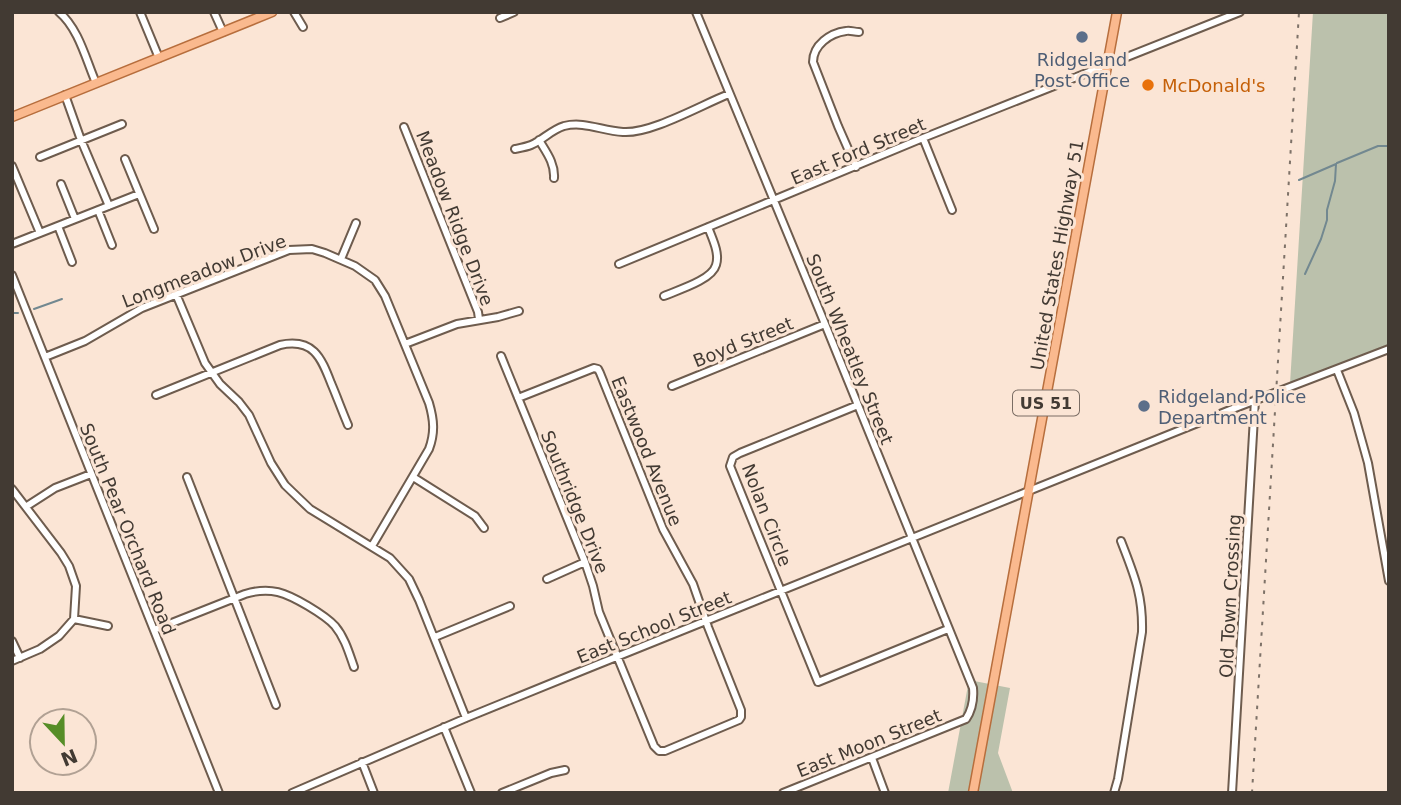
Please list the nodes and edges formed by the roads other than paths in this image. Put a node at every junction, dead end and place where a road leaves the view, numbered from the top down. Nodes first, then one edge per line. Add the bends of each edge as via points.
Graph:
1 (59, 12) edge
2 (140, 12) edge
3 (214, 12) edge
4 (272, 12) edge
5 (294, 12) edge
6 (514, 12) edge
7 (696, 12) edge
8 (1117, 12) edge
9 (1240, 12) edge
10 (500, 18) dead end
11 (303, 27) dead end
12 (223, 32) junction
13 (859, 32) dead end
14 (159, 58) junction
15 (1108, 66) junction
16 (96, 83) junction
17 (729, 94) junction
18 (65, 95) junction
19 (12, 117) edge
20 (121, 124) dead end
21 (404, 127) dead end
22 (923, 138) junction
23 (81, 140) junction
24 (539, 140) junction
25 (515, 149) dead end
26 (40, 157) dead end
27 (125, 159) dead end
28 (12, 166) edge
29 (856, 167) junction
30 (554, 178) dead end
31 (61, 184) dead end
32 (139, 194) junction
33 (774, 201) junction
34 (109, 206) junction
35 (98, 210) junction
36 (952, 210) dead end
37 (75, 219) junction
38 (356, 223) dead end
39 (58, 226) junction
40 (708, 227) junction
41 (153, 229) dead end
42 (40, 233) junction
43 (12, 244) edge
44 (112, 245) dead end
45 (341, 259) junction
46 (72, 262) dead end
47 (619, 264) dead end
48 (12, 275) edge
49 (176, 294) junction
50 (664, 296) dead end
51 (519, 311) dead end
52 (479, 319) junction
53 (825, 324) junction
54 (405, 344) junction
55 (1389, 349) edge
56 (501, 356) dead end
57 (45, 357) junction
58 (1337, 370) junction
59 (211, 372) junction
60 (672, 386) dead end
61 (156, 395) dead end
62 (518, 398) junction
63 (1255, 400) junction
64 (858, 405) junction
65 (348, 425) dead end
66 (91, 474) junction
67 (187, 477) dead end
68 (413, 477) junction
69 (12, 489) edge
70 (1029, 491) junction
71 (27, 506) junction
72 (484, 527) dead end
73 (911, 538) junction
74 (1121, 541) dead end
75 (372, 546) junction
76 (585, 562) junction
77 (547, 579) dead end
78 (1389, 582) edge
79 (782, 591) junction
80 (235, 598) junction
81 (510, 607) dead end
82 (74, 619) junction
83 (706, 621) junction
84 (108, 626) dead end
85 (948, 629) junction
86 (154, 631) junction
87 (435, 637) junction
88 (12, 640) edge
89 (617, 656) junction
90 (16, 659) edge
91 (354, 667) dead end
92 (276, 705) dead end
93 (466, 718) junction
94 (967, 719) joint
95 (444, 727) junction
96 (872, 758) junction
97 (362, 762) junction
98 (565, 770) dead end
99 (219, 793) edge
100 (292, 793) edge
101 (374, 793) edge
102 (471, 793) edge
103 (502, 793) edge
104 (783, 793) edge
105 (886, 793) edge
106 (973, 793) edge
107 (1114, 793) edge
108 (1232, 793) edge

1 - 16 street via 75,31
2 - 14 street
3 - 12 street
4 - 12 main road
5 - 11 street
6 - 10 street
7 - 17 street, South Wheatley Street
8 - 15 main road, United States Highway 51 / US 51
9 - 15 street, East Ford Street
12 - 14 main road
13 - 29 street via 846,31 827,39 813,55
14 - 16 main road
15 - 22 street, East Ford Street
15 - 70 main road, United States Highway 51 / US 51
16 - 18 main road
17 - 24 street via 638,131 566,126
17 - 33 street, South Wheatley Street
18 - 19 main road
18 - 23 street
20 - 23 street
21 - 52 street, Meadow Ridge Drive
22 - 29 street, East Ford Street
22 - 36 street
23 - 26 street
23 - 34 street
24 - 25 street
24 - 30 street via 551,160
27 - 32 street
28 - 42 street
29 - 33 street, East Ford Street
31 - 37 street
32 - 34 street
32 - 41 street
33 - 40 street, East Ford Street
33 - 53 street, South Wheatley Street
34 - 35 street
35 - 37 street
35 - 44 street
37 - 39 street
38 - 45 street
39 - 42 street
39 - 46 street
40 - 47 street, East Ford Street
40 - 50 street via 716,251 713,272
42 - 43 street
45 - 49 street, Longmeadow Drive via 312,249 289,250
45 - 54 street, Longmeadow Drive via 381,288
48 - 57 street, South Pear Orchard Road
49 - 57 street, Longmeadow Drive
49 - 59 street
51 - 52 street
52 - 54 street
53 - 60 street, Boyd Street
53 - 64 street, South Wheatley Street
54 - 68 street, Longmeadow Drive via 433,420 429,449
55 - 58 street, East School Street
56 - 62 street
57 - 66 street, South Pear Orchard Road
58 - 63 street, East School Street
58 - 78 street via 1368,463
59 - 61 street
59 - 65 street via 280,345 303,345 323,363
59 - 75 street via 249,415 276,473 291,492 310,509
62 - 76 street, Southridge Drive
62 - 83 street, Eastwood Avenue via 598,369
63 - 70 street, East School Street
63 - 108 street, Old Town Crossing
64 - 73 street, South Wheatley Street
64 - 79 street, Nolan Circle via 733,457 730,466
66 - 71 street via 55,488
66 - 86 street, South Pear Orchard Road
67 - 80 street
68 - 72 street via 475,516
68 - 75 street, Longmeadow Drive
69 - 71 street
70 - 73 street, East School Street
70 - 106 main road, United States Highway 51 / US 51
71 - 82 street via 69,566 76,586
73 - 79 street, East School Street
73 - 85 street, South Wheatley Street
74 - 107 street via 1139,591 1142,632
75 - 87 street via 409,579
76 - 77 street
76 - 89 street, Southridge Drive
79 - 83 street, East School Street
79 - 85 street, Nolan Circle via 818,682
80 - 86 street
80 - 91 street via 256,591 288,594 335,626
80 - 92 street
81 - 87 street
82 - 84 street
82 - 90 street via 59,636
83 - 89 street, East School Street
83 - 89 street, Southridge Drive via 741,717 665,751 654,746
85 - 94 street, South Wheatley Street via 973,688
86 - 99 street, South Pear Orchard Road
87 - 93 street
88 - 90 street
89 - 93 street, East School Street
93 - 95 street, East School Street
94 - 96 street, East Moon Street
95 - 97 street, East School Street
95 - 102 street
96 - 104 street, East Moon Street
96 - 105 street
97 - 100 street, East School Street
97 - 101 street
98 - 103 street

